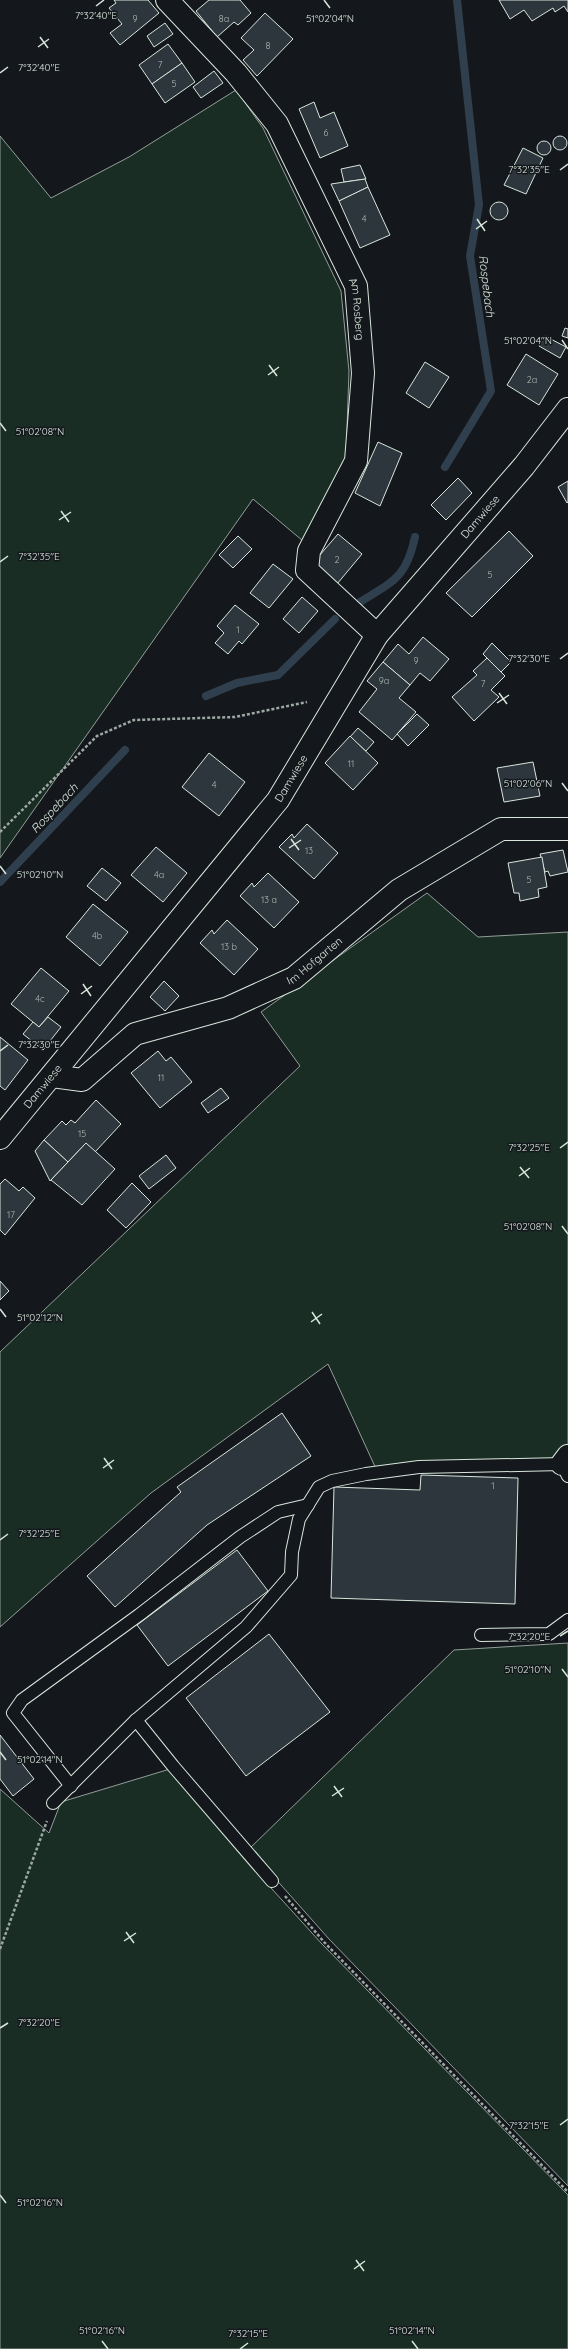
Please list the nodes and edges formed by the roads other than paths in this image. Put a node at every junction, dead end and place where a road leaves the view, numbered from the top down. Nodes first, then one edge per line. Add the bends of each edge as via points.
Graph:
1 (166, 0) edge
2 (568, 410) edge
3 (377, 635) junction
4 (568, 829) edge
5 (52, 1076) junction
6 (0, 1138) edge
7 (566, 1465) edge
8 (308, 1505) junction
9 (568, 1620) edge
10 (481, 1635) dead end
11 (136, 1720) junction
12 (71, 1786) junction
13 (53, 1803) road end
14 (272, 1881) road end

1 - 3 street, Am Rosberg via 236,73 278,124 356,286 363,373 356,461 308,551 306,570
2 - 3 street, Damwiese via 524,466
3 - 5 street, Damwiese via 278,800
4 - 5 street, Im Hofgarten via 501,829 399,890 294,978 228,1008 135,1034 82,1080
5 - 6 street, Damwiese
7 - 8 lane via 419,1467 366,1474 332,1481 319,1487
8 - 11 lane via 299,1519 290,1575 246,1627
8 - 12 lane via 278,1512 240,1537 22,1700 13,1713
9 - 10 lane via 549,1634
11 - 12 lane
11 - 14 lane
12 - 13 lane

